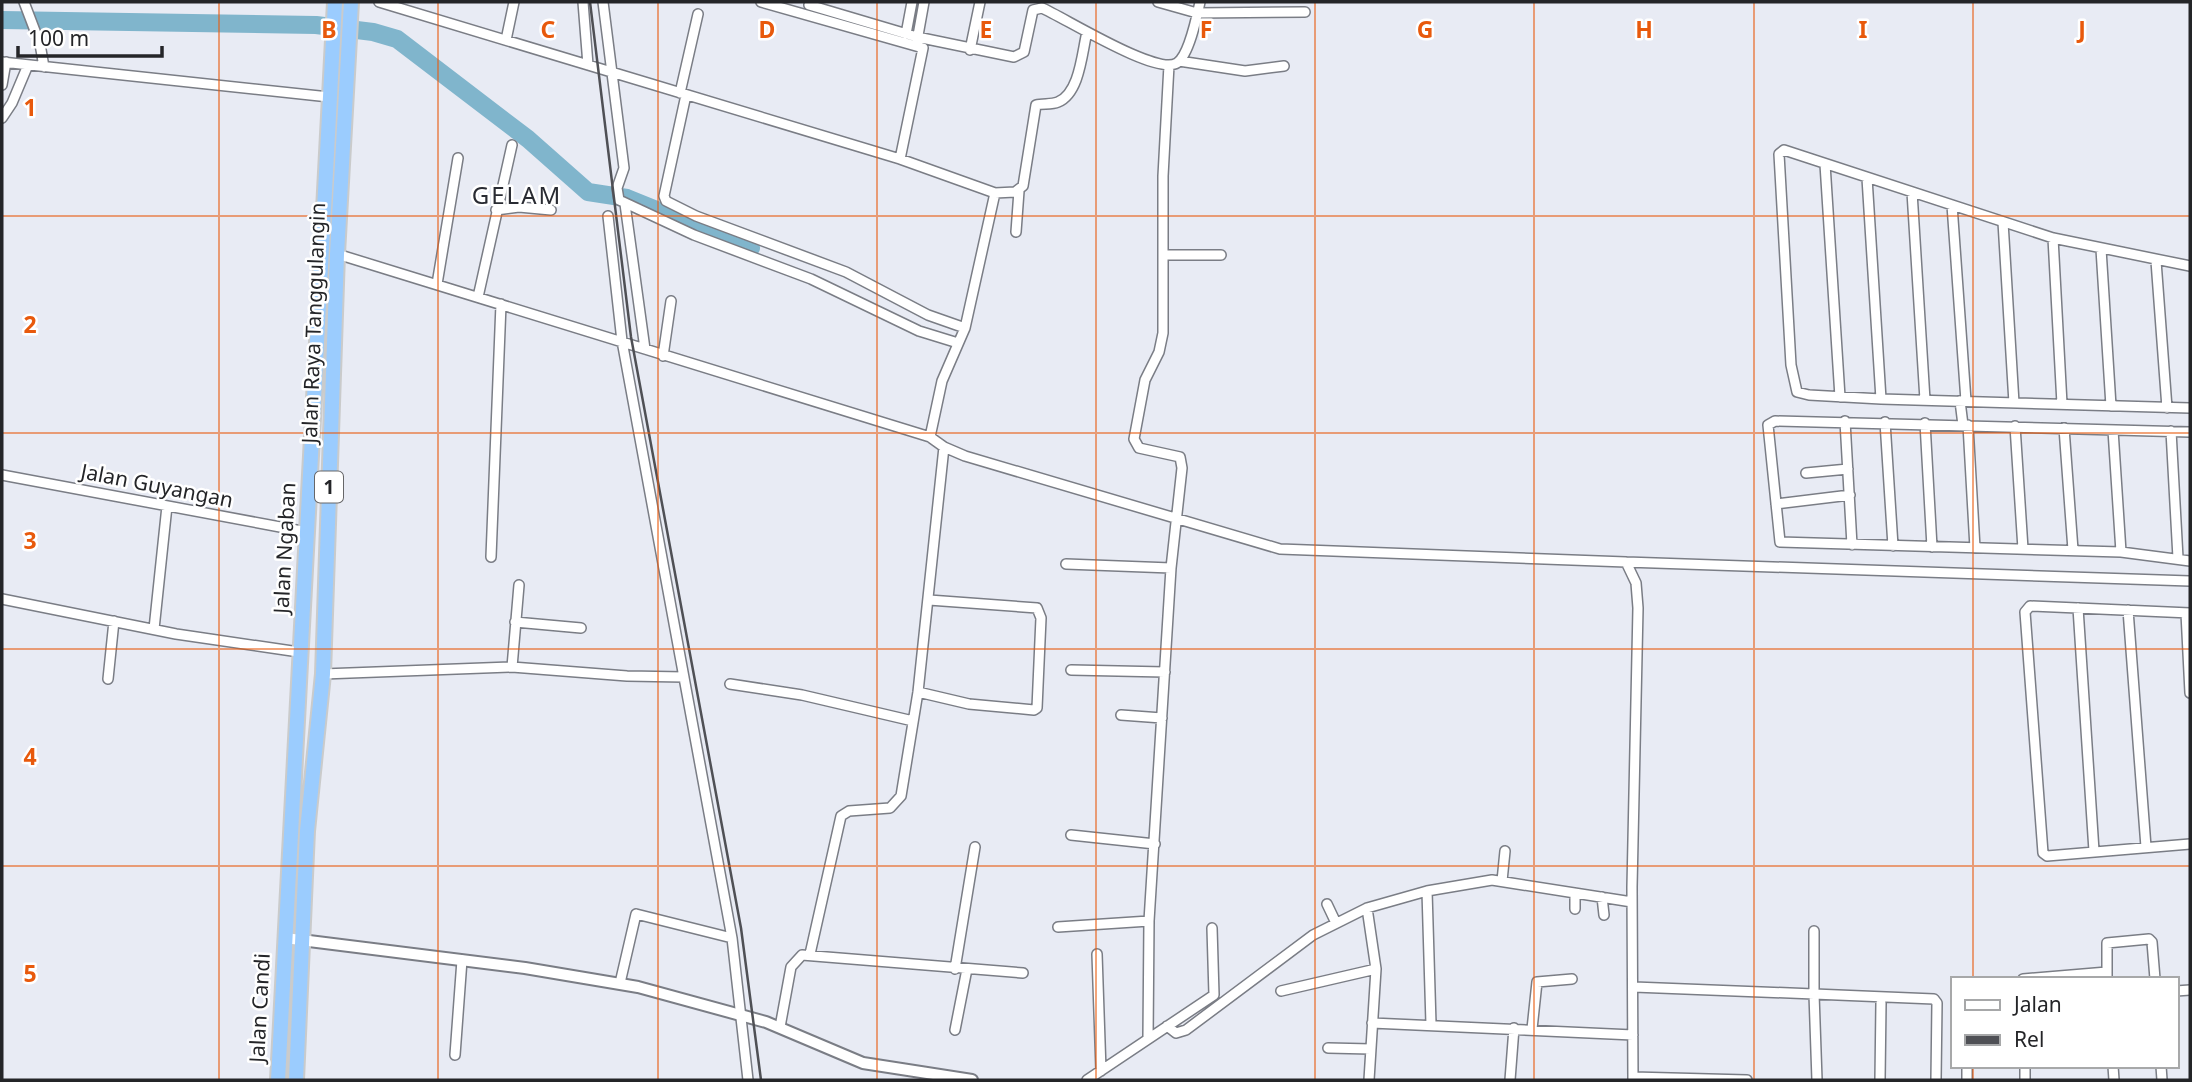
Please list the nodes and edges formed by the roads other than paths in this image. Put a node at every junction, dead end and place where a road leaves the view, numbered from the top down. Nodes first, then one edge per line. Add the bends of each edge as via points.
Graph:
1 (24, 2) edge
2 (351, 2) edge
3 (379, 2) edge
4 (514, 2) edge
5 (583, 2) edge
6 (603, 2) edge
7 (761, 2) edge
8 (912, 2) edge
9 (924, 2) edge
10 (980, 2) edge
11 (1158, 2) edge
12 (1200, 2) edge
13 (399, 4) edge
14 (809, 5) dead end
15 (335, 8) edge
16 (1305, 12) dead end
17 (1197, 13) junction
18 (698, 14) dead end
19 (1087, 32) junction
20 (906, 34) junction
21 (506, 40) junction
22 (920, 43) junction
23 (970, 50) junction
24 (1179, 61) junction
25 (4, 62) edge
26 (28, 65) junction
27 (588, 65) junction
28 (1169, 65) junction
29 (1284, 66) dead end
30 (44, 67) junction
31 (610, 72) junction
32 (2, 81) edge
33 (21, 83) junction
34 (683, 94) junction
35 (329, 97) junction
36 (2, 118) edge
37 (512, 145) dead end
38 (458, 158) dead end
39 (900, 159) junction
40 (1825, 164) junction
41 (1867, 178) junction
42 (1019, 191) junction
43 (1912, 192) junction
44 (995, 193) junction
45 (620, 199) junction
46 (1952, 205) junction
47 (496, 210) junction
48 (551, 210) dead end
49 (608, 216) dead end
50 (2003, 222) junction
51 (1016, 232) dead end
52 (2053, 238) junction
53 (2101, 249) junction
54 (337, 254) junction
55 (1164, 255) junction
56 (1221, 255) dead end
57 (2156, 261) junction
58 (2190, 267) edge
59 (437, 284) junction
60 (478, 297) junction
61 (671, 300) dead end
62 (501, 304) junction
63 (965, 329) junction
64 (622, 341) junction
65 (959, 342) junction
66 (645, 349) junction
67 (663, 356) junction
68 (1840, 397) junction
69 (1881, 399) junction
70 (1925, 400) junction
71 (1962, 402) junction
72 (2014, 403) junction
73 (2062, 404) junction
74 (2110, 406) junction
75 (2167, 408) junction
76 (2190, 408) edge
77 (1844, 421) junction
78 (1885, 422) junction
79 (1925, 424) junction
80 (1965, 424) junction
81 (2015, 426) junction
82 (2064, 428) junction
83 (2113, 430) junction
84 (2171, 431) junction
85 (2190, 432) edge
86 (930, 436) junction
87 (944, 447) junction
88 (1849, 469) junction
89 (1806, 473) dead end
90 (2, 475) edge
91 (1850, 495) junction
92 (1776, 504) junction
93 (167, 506) junction
94 (1176, 517) junction
95 (307, 532) junction
96 (1852, 545) junction
97 (1893, 546) junction
98 (1932, 547) junction
99 (1975, 548) junction
100 (2023, 549) junction
101 (2073, 550) junction
102 (2121, 552) junction
103 (491, 557) dead end
104 (2178, 558) junction
105 (2190, 561) edge
106 (1066, 564) dead end
107 (1171, 567) junction
108 (1629, 569) junction
109 (2190, 581) edge
110 (519, 586) dead end
111 (2, 599) edge
112 (929, 600) junction
113 (2078, 608) junction
114 (2128, 610) junction
115 (2188, 613) edge
116 (114, 621) junction
117 (515, 622) junction
118 (580, 628) dead end
119 (154, 629) junction
120 (299, 652) junction
121 (512, 667) junction
122 (1071, 670) dead end
123 (1166, 673) junction
124 (323, 674) junction
125 (684, 677) junction
126 (108, 679) dead end
127 (730, 684) dead end
128 (918, 693) junction
129 (2190, 693) edge
130 (1121, 715) dead end
131 (1163, 718) junction
132 (913, 721) junction
133 (1071, 835) dead end
134 (1155, 844) junction
135 (2190, 844) edge
136 (975, 847) dead end
137 (2146, 848) junction
138 (1505, 851) dead end
139 (2094, 851) junction
140 (1503, 874) junction
141 (1427, 891) junction
142 (1575, 894) junction
143 (1602, 897) junction
144 (1632, 901) junction
145 (1367, 908) junction
146 (1574, 909) dead end
147 (1604, 915) dead end
148 (1149, 921) junction
149 (1059, 927) dead end
150 (1212, 928) dead end
151 (1814, 931) dead end
152 (285, 938) junction
153 (732, 938) junction
154 (301, 939) junction
155 (810, 954) junction
156 (1097, 954) dead end
157 (462, 960) junction
158 (955, 969) junction
159 (967, 969) junction
160 (1376, 969) junction
161 (1023, 973) dead end
162 (2107, 976) edge
163 (2079, 977) edge
164 (2155, 977) edge
165 (1572, 979) dead end
166 (620, 983) junction
167 (1634, 987) junction
168 (1281, 990) dead end
169 (1814, 994) junction
170 (1881, 1003) dead end
171 (743, 1017) junction
172 (1372, 1023) junction
173 (1431, 1024) junction
174 (780, 1027) junction
175 (1514, 1028) junction
176 (1171, 1029) junction
177 (1532, 1029) junction
178 (955, 1030) dead end
179 (1633, 1035) junction
180 (1148, 1039) junction
181 (1328, 1048) dead end
182 (1371, 1049) junction
183 (455, 1055) dead end
184 (1101, 1071) junction
185 (1633, 1079) edge
186 (278, 1080) edge
187 (296, 1080) edge
188 (748, 1080) edge
189 (972, 1080) edge
190 (1087, 1080) edge
191 (1369, 1080) edge
192 (1510, 1080) edge
193 (1747, 1080) edge
194 (1816, 1080) edge
195 (1880, 1080) edge
196 (1936, 1080) edge

1 - 30 street
2 - 54 highway, Jalan Raya Tanggulangin / 1
3 - 13 street
4 - 21 street
5 - 27 street
6 - 31 street
7 - 22 street
8 - 20 street
9 - 22 street
10 - 23 street
11 - 17 street
12 - 17 street
13 - 21 street
14 - 20 street
15 - 35 highway, Jalan Ngaban / 1
16 - 17 street
17 - 24 street
18 - 34 street
19 - 23 street via 1036,8 1024,52 1018,57
19 - 28 street
19 - 42 street via 1068,95 1058,102 1036,105
20 - 22 street
21 - 27 street
22 - 23 street
22 - 39 street
24 - 28 street
24 - 29 street via 1245,71
25 - 26 street
25 - 32 street
26 - 30 street
26 - 33 street
27 - 31 street
28 - 55 street
30 - 35 street
31 - 34 street
31 - 45 street via 624,167
32 - 33 street
33 - 36 street
34 - 39 street
34 - 63 street via 666,201 846,272
35 - 95 highway, Jalan Ngaban / 1
37 - 47 street
38 - 59 street
39 - 44 street
40 - 41 street
40 - 68 street
40 - 68 street via 1784,150 1779,154 1794,388 1809,396
41 - 43 street
41 - 69 street
42 - 44 street
42 - 51 street
43 - 46 street
43 - 70 street
44 - 63 street
45 - 65 street via 694,235 811,279 919,331
45 - 66 street
46 - 50 street
46 - 71 street
47 - 48 street
47 - 60 street
49 - 64 street
50 - 52 street
50 - 72 street
52 - 53 street
52 - 73 street
53 - 57 street
53 - 74 street
54 - 59 street
54 - 124 highway, Jalan Raya Tanggulangin / 1
55 - 56 street
55 - 94 street via 1163,329 1142,391 1134,439 1139,448 1175,454 1182,461
57 - 58 street
57 - 75 street
59 - 60 street
60 - 62 street
61 - 67 street
62 - 64 street
62 - 103 street
63 - 65 street
64 - 66 street
64 - 125 street
65 - 86 street via 942,381
66 - 67 street
67 - 86 street
68 - 69 street
69 - 70 street
70 - 71 street
71 - 72 street
71 - 80 street
72 - 73 street
73 - 74 street
74 - 75 street
75 - 76 street
77 - 78 street
77 - 88 street
77 - 92 street via 1775,421 1768,425
78 - 79 street
78 - 97 street
79 - 80 street
79 - 98 street
80 - 81 street
80 - 99 street
81 - 82 street
81 - 100 street
82 - 83 street
82 - 101 street
83 - 84 street
83 - 102 street
84 - 85 street
84 - 104 street
86 - 87 street
87 - 94 street via 1070,489
87 - 112 street
88 - 89 street
88 - 91 street
90 - 93 street, Jalan Guyangan
91 - 92 street
91 - 96 street
92 - 96 street via 1780,542
93 - 95 street, Jalan Guyangan
93 - 119 street
94 - 107 street
94 - 108 street via 1289,551
95 - 120 highway, Jalan Ngaban / 1
96 - 97 street
97 - 98 street
98 - 99 street
99 - 100 street
100 - 101 street
101 - 102 street
102 - 104 street
104 - 105 street
106 - 107 street
107 - 123 street
108 - 109 street
108 - 144 street via 1638,608
110 - 117 street
111 - 116 street
112 - 128 street
112 - 128 street via 1037,608 1041,618 1037,708 968,704
113 - 114 street
113 - 139 street
113 - 139 street via 2030,606 2025,612 2042,852 2047,856
114 - 115 street
114 - 137 street
115 - 129 street
116 - 119 street
116 - 126 street
117 - 118 street
117 - 121 street
119 - 120 street
120 - 152 highway, Jalan Ngaban / 1
121 - 124 street
121 - 125 street
122 - 123 street
123 - 131 street
124 - 154 highway, Jalan Raya Tanggulangin / 1
125 - 153 street
127 - 132 street
128 - 132 street
130 - 131 street
131 - 134 street
132 - 155 street via 897,804 841,816
133 - 134 street
134 - 148 street
135 - 137 street
136 - 158 street
137 - 139 street
138 - 140 street
140 - 141 street
140 - 142 street
141 - 145 street
141 - 173 street
142 - 143 street
142 - 146 street
143 - 144 street
143 - 147 street
144 - 167 street
145 - 160 street
145 - 176 street via 1332,915 1312,936 1186,1030
148 - 149 street
148 - 180 street
150 - 176 street via 1215,993
151 - 169 street
152 - 154 street
152 - 186 highway, Jalan Candi / 1
153 - 166 street via 636,914
153 - 171 street
154 - 157 street
154 - 187 highway, Jalan Candi / 1
155 - 158 street
155 - 174 street via 797,958 791,967
156 - 184 street
157 - 166 street
157 - 183 street
158 - 159 street
159 - 161 street
159 - 178 street
160 - 168 street
160 - 172 street
162 - 163 street
162 - 164 street via 2107,943 2149,939
165 - 177 street via 1537,982
166 - 171 street
167 - 169 street
167 - 179 street
169 - 194 street
169 - 196 street via 1936,1000
170 - 195 street
171 - 174 street
171 - 188 street
172 - 173 street
172 - 182 street
173 - 175 street
174 - 189 street via 863,1063
175 - 177 street
175 - 192 street
176 - 180 street
177 - 179 street
179 - 185 street
180 - 184 street
181 - 182 street
182 - 191 street
184 - 190 street
185 - 193 street

